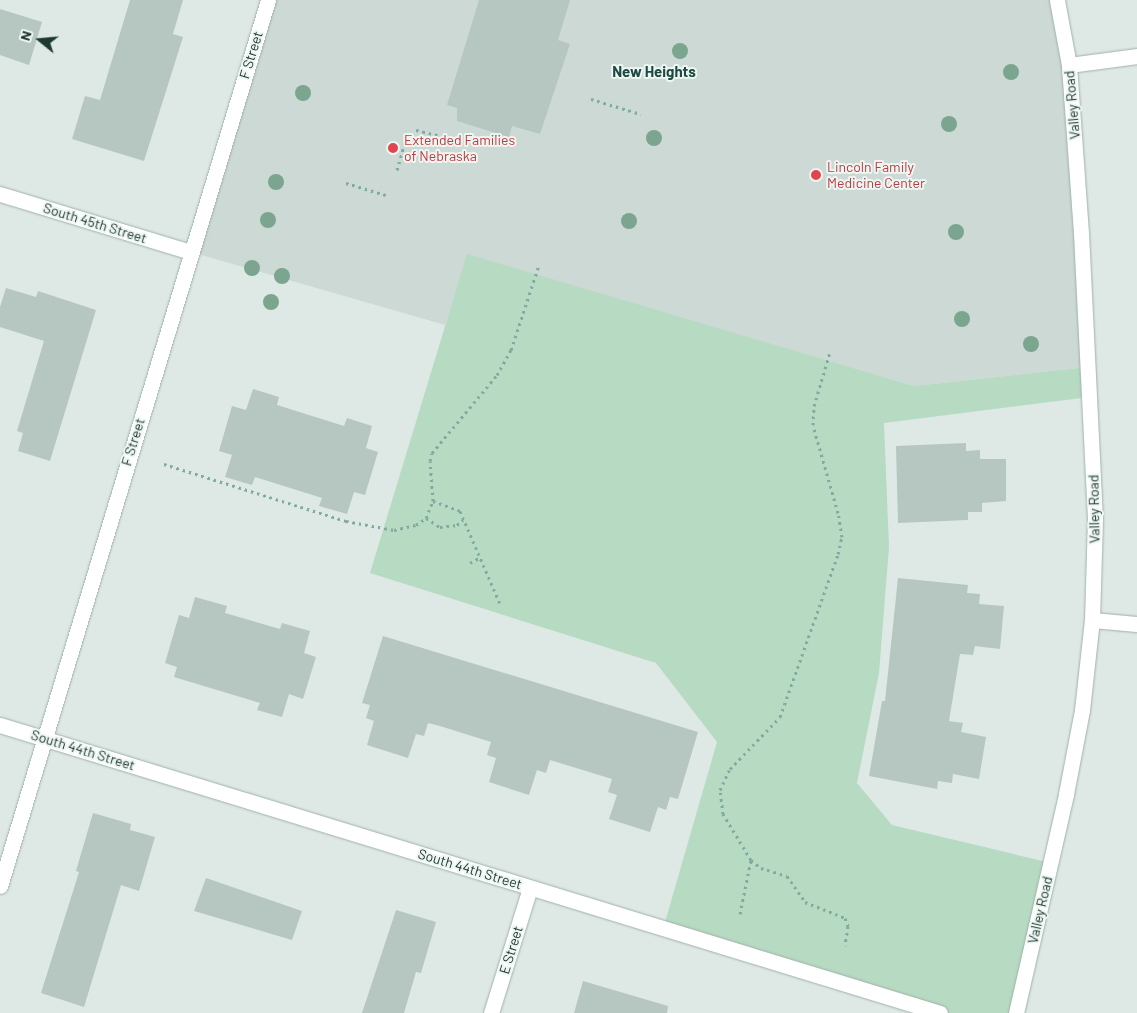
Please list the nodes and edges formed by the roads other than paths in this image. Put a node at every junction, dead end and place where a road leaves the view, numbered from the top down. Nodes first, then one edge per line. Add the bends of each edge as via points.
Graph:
1 (268, 0) edge
2 (1057, 0) edge
3 (1137, 56) edge
4 (1069, 64) junction
5 (0, 194) edge
6 (191, 252) junction
7 (1092, 620) junction
8 (1137, 624) edge
9 (0, 725) edge
10 (44, 739) junction
11 (0, 886) edge
12 (530, 888) junction
13 (491, 1013) edge
14 (940, 1013) edge
15 (1016, 1013) edge

1 - 6 street, F Street
2 - 4 street, Valley Road
3 - 4 street
4 - 7 street, Valley Road via 1091,423 1094,519
5 - 6 street, South 45th Street
6 - 10 street, F Street
7 - 8 street
7 - 15 street, Valley Road via 1082,710 1066,794
9 - 10 street, South 44th Street
10 - 11 street, F Street
10 - 12 street, South 44th Street
12 - 13 street, E Street
12 - 14 street, South 44th Street

